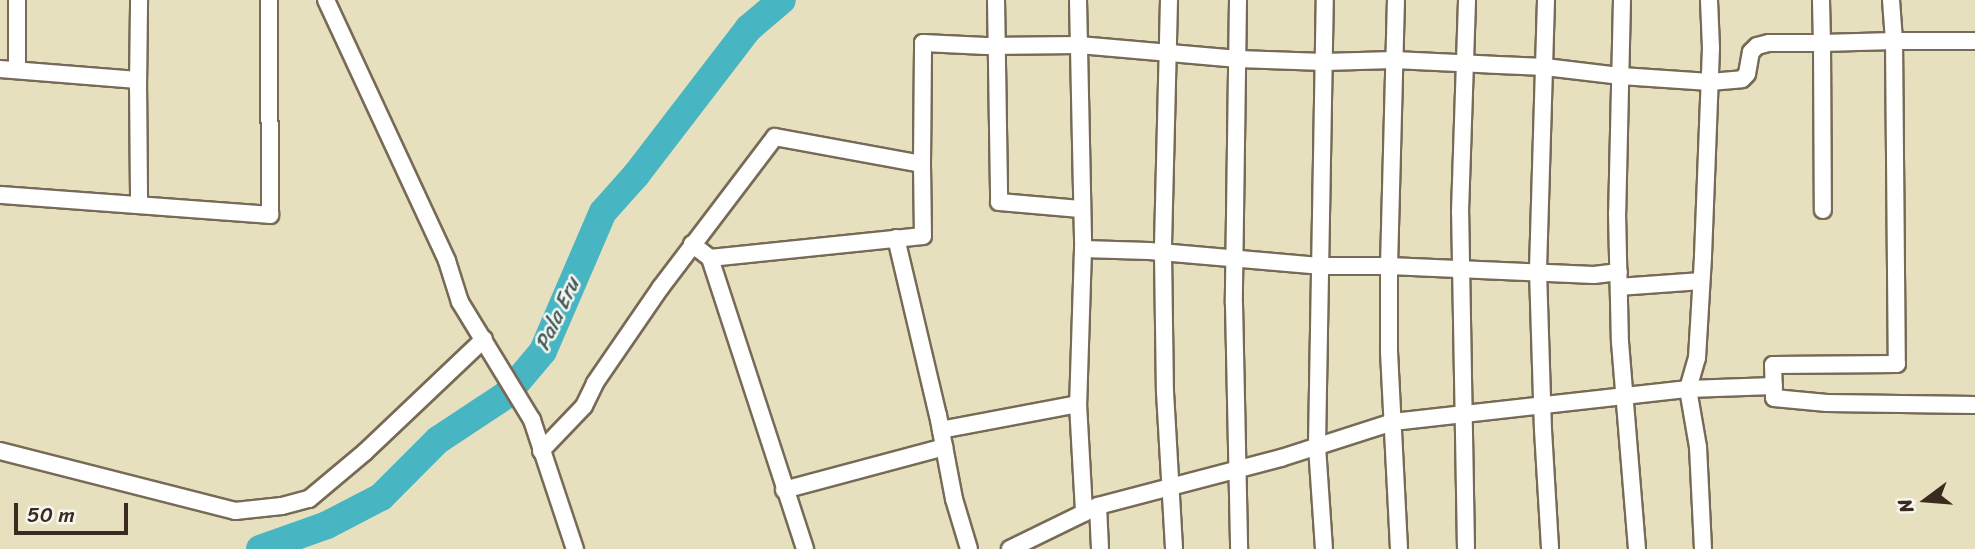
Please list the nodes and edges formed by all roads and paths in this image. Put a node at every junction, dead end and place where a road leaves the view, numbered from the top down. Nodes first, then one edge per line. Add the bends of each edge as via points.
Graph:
1 (17, 0) edge
2 (139, 0) edge
3 (269, 0) edge
4 (326, 0) edge
5 (996, 0) edge
6 (1078, 0) edge
7 (1169, 0) edge
8 (1238, 0) edge
9 (1325, 0) edge
10 (1396, 0) edge
11 (1467, 0) edge
12 (1546, 0) edge
13 (1622, 0) edge
14 (1709, 0) edge
15 (1821, 0) edge
16 (1891, 0) edge
17 (1894, 41) junction
18 (1975, 41) edge
19 (1822, 43) junction
20 (1079, 45) junction
21 (997, 46) junction
22 (1167, 54) junction
23 (1238, 59) junction
24 (1394, 60) junction
25 (1324, 62) junction
26 (1467, 65) junction
27 (1545, 67) junction
28 (0, 69) edge
29 (17, 70) junction
30 (1621, 76) junction
31 (1710, 82) junction
32 (138, 91) junction
33 (922, 164) junction
34 (0, 195) edge
35 (139, 205) junction
36 (1081, 209) junction
37 (1823, 211) dead end
38 (896, 238) junction
39 (692, 244) junction
40 (1083, 249) junction
41 (1163, 253) junction
42 (1235, 257) junction
43 (710, 258) junction
44 (1319, 265) junction
45 (1389, 266) junction
46 (1461, 268) junction
47 (1538, 271) junction
48 (1619, 280) junction
49 (1701, 281) junction
50 (484, 340) junction
51 (1774, 386) junction
52 (1688, 389) junction
53 (1626, 397) junction
54 (1077, 404) junction
55 (1543, 404) junction
56 (1975, 405) edge
57 (1465, 416) junction
58 (1393, 422) junction
59 (941, 430) junction
60 (1317, 445) junction
61 (944, 447) junction
62 (0, 451) edge
63 (541, 451) junction
64 (1238, 469) junction
65 (1169, 486) junction
66 (784, 490) junction
67 (1091, 510) junction
68 (1018, 547) edge
69 (575, 549) edge
70 (805, 549) edge
71 (969, 549) edge
72 (1100, 549) edge
73 (1174, 549) edge
74 (1239, 549) edge
75 (1324, 549) edge
76 (1399, 549) edge
77 (1466, 549) edge
78 (1550, 549) edge
79 (1637, 549) edge
80 (1703, 549) edge

1 - 29 street
2 - 32 street
3 - 35 street via 270,215
4 - 50 street via 447,261 460,302
5 - 21 street
6 - 20 street
7 - 22 street
8 - 23 street
9 - 25 street
10 - 24 street
11 - 26 street
12 - 27 street
13 - 30 street
14 - 31 street
15 - 19 street
16 - 17 street
17 - 18 street
17 - 19 street
17 - 51 street via 1897,364 1773,365
19 - 31 street via 1757,47 1742,79
19 - 37 street
20 - 21 street
20 - 22 street
20 - 36 street
21 - 33 street via 922,43
21 - 36 street via 999,202
22 - 23 street
22 - 41 street
23 - 25 street
23 - 42 street
24 - 25 street
24 - 26 street
24 - 45 street
25 - 44 street
26 - 27 street
26 - 46 street
27 - 30 street
27 - 47 street
28 - 29 street
29 - 32 street via 138,80
30 - 31 street
30 - 48 street
31 - 49 street
32 - 35 street
33 - 38 street via 923,236
33 - 39 street via 775,137
34 - 35 street
36 - 40 street
38 - 43 street
38 - 59 street
39 - 43 street
39 - 63 street via 595,383 584,406
40 - 41 street
40 - 54 street
41 - 42 street
41 - 65 street
42 - 44 street
42 - 64 street
43 - 66 street
44 - 45 street
44 - 60 street
45 - 46 street
45 - 58 street
46 - 47 street
46 - 57 street
47 - 48 street
47 - 55 street
48 - 49 street
48 - 53 street
49 - 52 street via 1697,358
50 - 62 street via 309,499 282,506 235,511
50 - 63 street via 532,420
51 - 52 street
51 - 56 street via 1774,398
52 - 53 street
52 - 80 street via 1698,447
53 - 55 street
53 - 79 street
54 - 59 street
54 - 67 street
55 - 57 street
55 - 78 street
57 - 58 street
57 - 77 street
58 - 60 street
58 - 76 street
59 - 61 street
60 - 64 street
60 - 75 street
61 - 66 street
61 - 71 street
63 - 69 street
64 - 65 street
64 - 74 street
65 - 67 street
65 - 73 street
66 - 70 street
67 - 68 street
67 - 72 street

